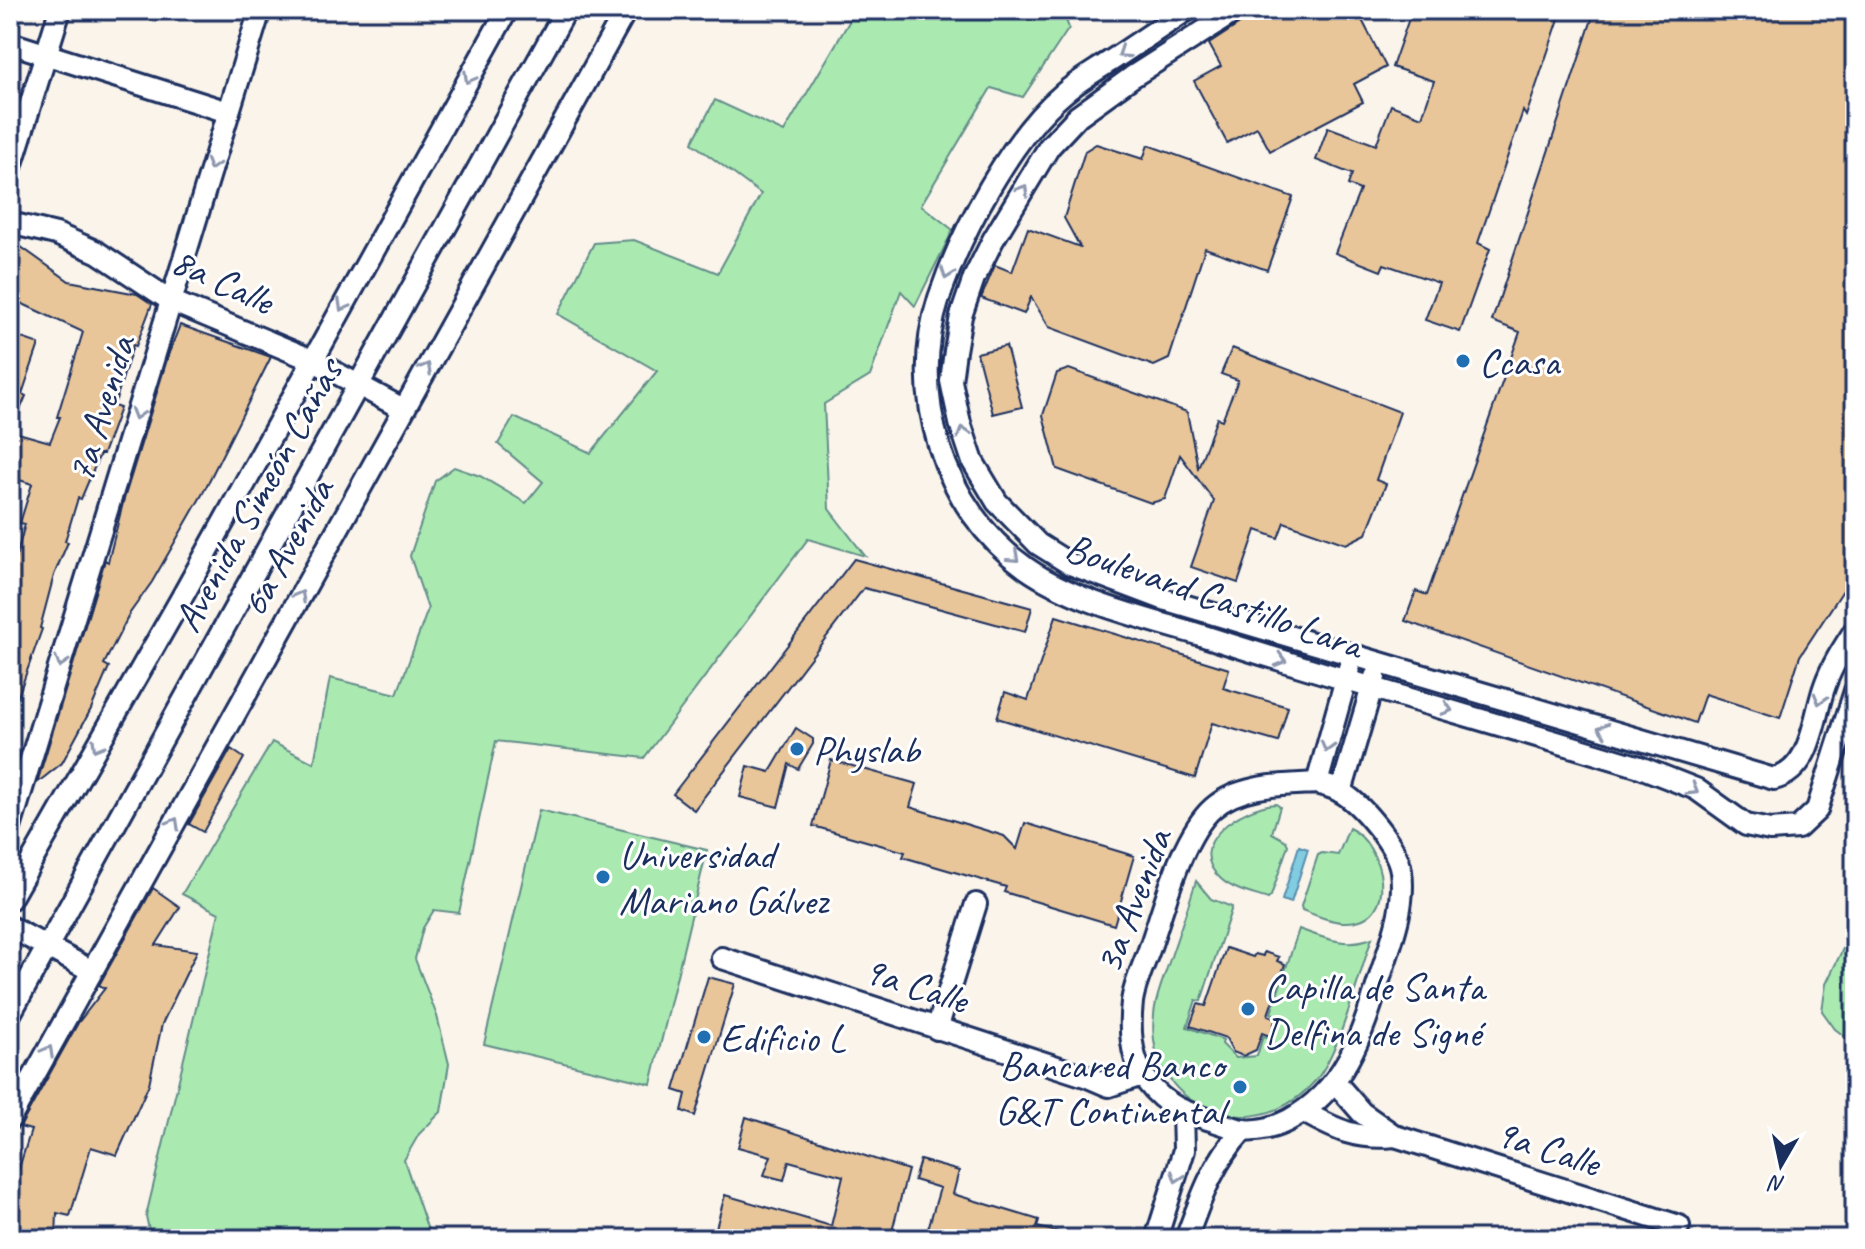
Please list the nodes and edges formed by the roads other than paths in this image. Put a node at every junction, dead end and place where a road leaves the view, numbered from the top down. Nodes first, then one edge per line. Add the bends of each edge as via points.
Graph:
1 (60, 10) edge
2 (260, 10) edge
3 (507, 10) edge
4 (566, 10) edge
5 (626, 10) edge
6 (1187, 10) edge
7 (1237, 10) edge
8 (10, 43) edge
9 (46, 55) junction
10 (1064, 93) junction
11 (228, 112) junction
12 (1078, 116) junction
13 (10, 170) edge
14 (10, 223) edge
15 (171, 301) junction
16 (929, 348) junction
17 (955, 351) junction
18 (312, 360) junction
19 (358, 385) junction
20 (403, 409) junction
21 (1070, 564) junction
22 (1058, 587) junction
23 (1163, 599) junction
24 (1157, 621) junction
25 (1245, 625) junction
26 (1855, 630) edge
27 (1240, 648) junction
28 (1352, 656) junction
29 (1379, 664) junction
30 (1346, 679) junction
31 (1372, 686) junction
32 (1855, 691) edge
33 (1513, 703) junction
34 (1506, 726) junction
35 (1317, 783) junction
36 (1341, 792) junction
37 (10, 828) edge
38 (10, 899) edge
39 (976, 904) dead end
40 (10, 927) edge
41 (47, 947) junction
42 (722, 958) dead end
43 (92, 971) junction
44 (10, 1014) edge
45 (937, 1029) junction
46 (1139, 1070) junction
47 (1335, 1082) junction
48 (1183, 1112) junction
49 (1304, 1112) junction
50 (10, 1119) edge
51 (1243, 1130) junction
52 (1395, 1136) junction
53 (1679, 1226) dead end
54 (1156, 1239) edge
55 (1186, 1239) edge

1 - 9 street
2 - 11 street, 7a Avenida
3 -> 18 street, 6a Avenida
4 - 19 street, Avenida Simeón Cañas
20 -> 5 street, 6a Avenida
6 -> 10 street, Boulevard Castillo Lara
7 - 12 street, Boulevard Castillo Lara
8 - 9 street
9 - 11 street
9 - 13 street
10 - 12 street
10 -> 16 street, Boulevard Castillo Lara via 1008,160 971,222 934,313
11 -> 15 street, 7a Avenida
17 -> 12 street, Boulevard Castillo Lara via 974,278 993,240 1049,147
14 - 15 street, 8a Calle via 56,234 97,252
15 - 18 street, 8a Calle
15 -> 37 street, 7a Avenida
16 - 17 street
16 -> 22 street, Boulevard Castillo Lara via 926,377 938,443 963,498 990,537
21 -> 17 street, Boulevard Castillo Lara via 1026,533 997,502 973,462 951,381
18 - 19 street, 8a Calle
18 -> 38 street, 6a Avenida
19 - 20 street, 8a Calle
19 - 41 street, Avenida Simeón Cañas
43 -> 20 street, 6a Avenida
21 - 22 street
21 - 23 street, Boulevard Castillo Lara
22 - 24 street, Boulevard Castillo Lara
23 - 24 street
23 - 25 street, Boulevard Castillo Lara
24 - 27 street, Boulevard Castillo Lara
25 - 27 street
25 - 28 street, Boulevard Castillo Lara
26 -> 33 street, Boulevard Castillo Lara via 1825,685 1803,757 1795,770 1774,779
27 -> 30 street, Boulevard Castillo Lara
28 - 29 street, Boulevard Castillo Lara
28 - 30 street
29 - 31 street
29 - 33 street, Boulevard Castillo Lara
30 - 31 street, Boulevard Castillo Lara
30 -> 35 street
31 -> 34 street, Boulevard Castillo Lara
31 - 36 street
34 -> 32 street, Boulevard Castillo Lara via 1669,777 1696,789 1746,825 1784,830 1798,828 1817,810
33 - 34 street
35 - 36 street
35 - 46 street, 3a Avenida via 1265,786 1231,797 1212,808 1201,823 1179,864 1132,998
36 - 47 street via 1380,829 1401,868 1399,919 1375,992
39 - 45 street
40 - 41 street
41 - 43 street
41 - 44 street, Avenida Simeón Cañas
42 - 45 street, 9a Calle
50 -> 43 street, 6a Avenida
45 - 46 street, 9a Calle via 1088,1077
46 - 48 street via 1168,1104
47 - 49 street
47 - 52 street, 9a Calle via 1362,1113
48 - 51 street
48 -> 54 street via 1184,1150
49 - 51 street via 1284,1123
49 - 52 street, 9a Calle via 1361,1137
51 - 55 street via 1210,1174
52 - 53 street, 9a Calle

